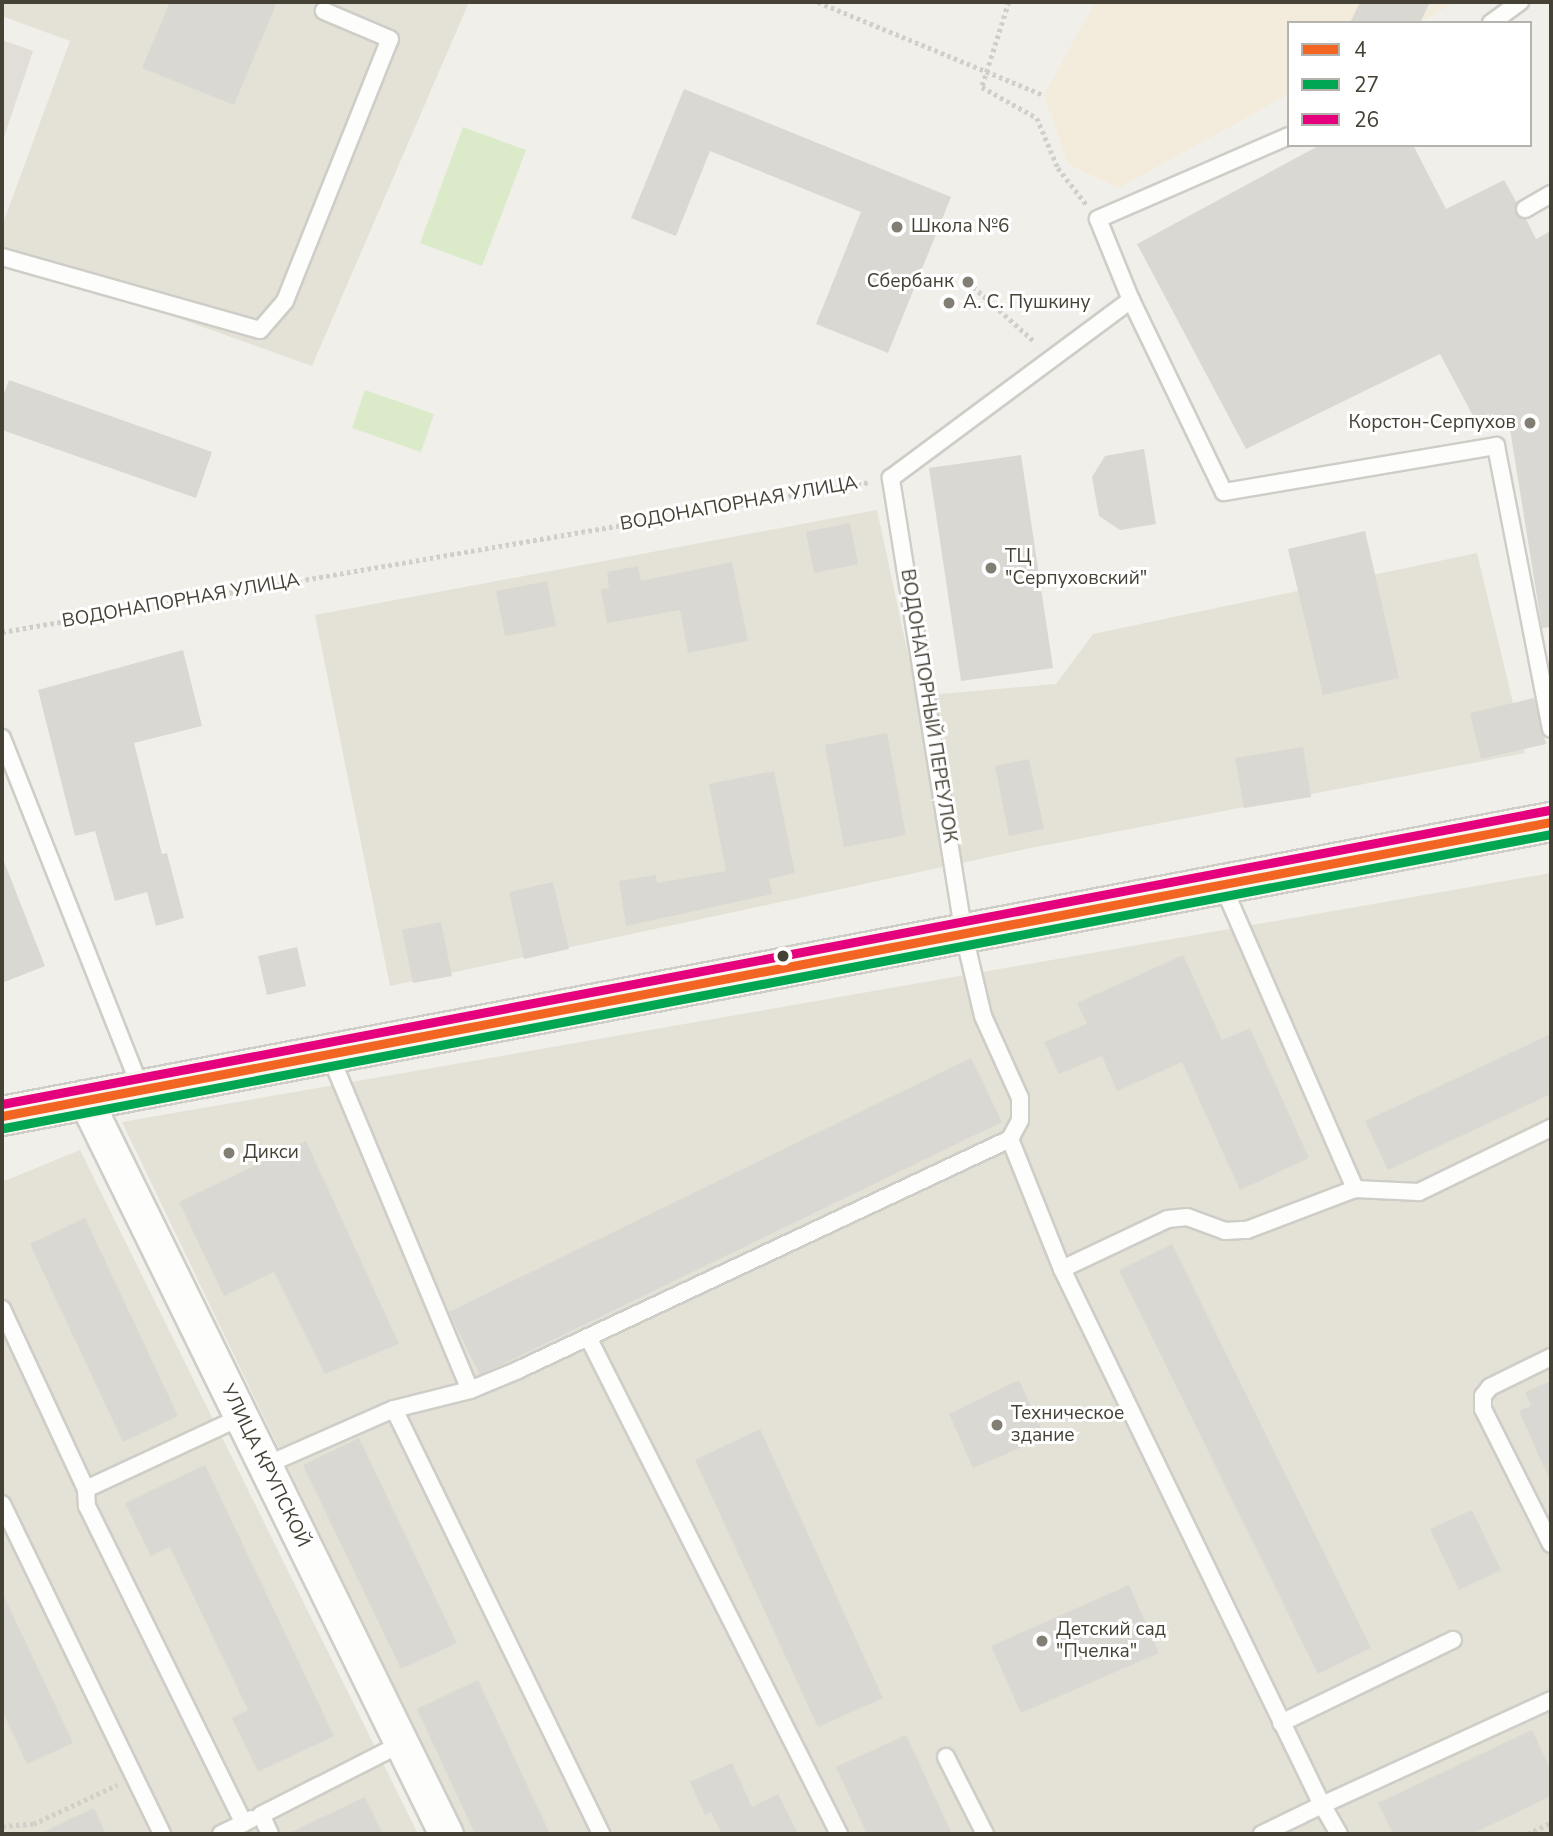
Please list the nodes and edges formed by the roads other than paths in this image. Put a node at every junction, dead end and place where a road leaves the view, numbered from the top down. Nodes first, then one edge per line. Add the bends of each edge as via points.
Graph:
1 (1512, 4) edge
2 (324, 11) dead end
3 (1493, 21) edge
4 (1287, 137) edge
5 (1551, 194) edge
6 (1525, 209) dead end
7 (2, 257) edge
8 (1131, 300) junction
9 (1551, 636) edge
10 (1535, 639) junction
11 (1551, 729) edge
12 (2, 738) edge
13 (1551, 822) edge
14 (1222, 884) junction
15 (964, 935) junction
16 (329, 1052) junction
17 (140, 1087) junction
18 (84, 1097) junction
19 (2, 1116) edge
20 (1551, 1128) edge
21 (1010, 1139) junction
22 (1355, 1189) junction
23 (1062, 1269) junction
24 (2, 1309) edge
25 (588, 1337) junction
26 (1551, 1357) edge
27 (470, 1390) junction
28 (394, 1409) junction
29 (241, 1417) junction
30 (264, 1466) junction
31 (86, 1489) junction
32 (2, 1504) edge
33 (1551, 1544) edge
34 (1453, 1640) dead end
35 (1551, 1700) edge
36 (1281, 1723) junction
37 (401, 1744) junction
38 (946, 1757) dead end
39 (1322, 1805) junction
40 (261, 1815) junction
41 (244, 1823) junction
42 (162, 1834) edge
43 (221, 1834) edge
44 (270, 1834) edge
45 (446, 1834) edge
46 (601, 1834) edge
47 (839, 1834) edge
48 (985, 1834) edge
49 (1262, 1834) edge
50 (1339, 1834) edge

1 - 3 lane
2 - 7 lane via 390,39 285,301 260,330
4 - 8 lane via 1098,219
5 - 6 lane
8 - 10 lane via 1224,492 1496,446
8 - 15 lane, ВОДОНАПОРНЫЙ ПЕРЕУЛОК via 891,478
9 - 10 lane
10 - 11 lane
12 - 17 lane
13 - 14 main road
14 - 15 main road
14 - 22 lane
15 - 16 main road
15 - 21 lane, ВОДОНАПОРНЫЙ ПЕРЕУЛОК via 983,1016 1020,1098 1020,1120
16 - 17 main road
16 - 27 lane
17 - 18 main road
18 - 19 main road
18 - 29 street, УЛИЦА КРУПСКОЙ
20 - 22 lane via 1419,1192
21 - 23 lane
21 - 25 lane
22 - 23 lane via 1247,1230 1225,1231 1187,1217 1168,1219
23 - 36 lane
24 - 31 lane
25 - 27 lane
25 - 47 lane
26 - 33 lane via 1490,1387 1483,1396 1483,1409
27 - 28 lane
28 - 30 lane
28 - 46 lane
29 - 30 street, УЛИЦА КРУПСКОЙ
29 - 31 lane
30 - 37 street, УЛИЦА КРУПСКОЙ
31 - 41 lane via 87,1506
32 - 42 lane
34 - 36 lane
35 - 39 lane
36 - 39 lane
37 - 40 lane
37 - 45 street, УЛИЦА КРУПСКОЙ
38 - 48 lane
39 - 49 lane
39 - 50 lane
40 - 41 lane
40 - 44 lane
41 - 43 lane

